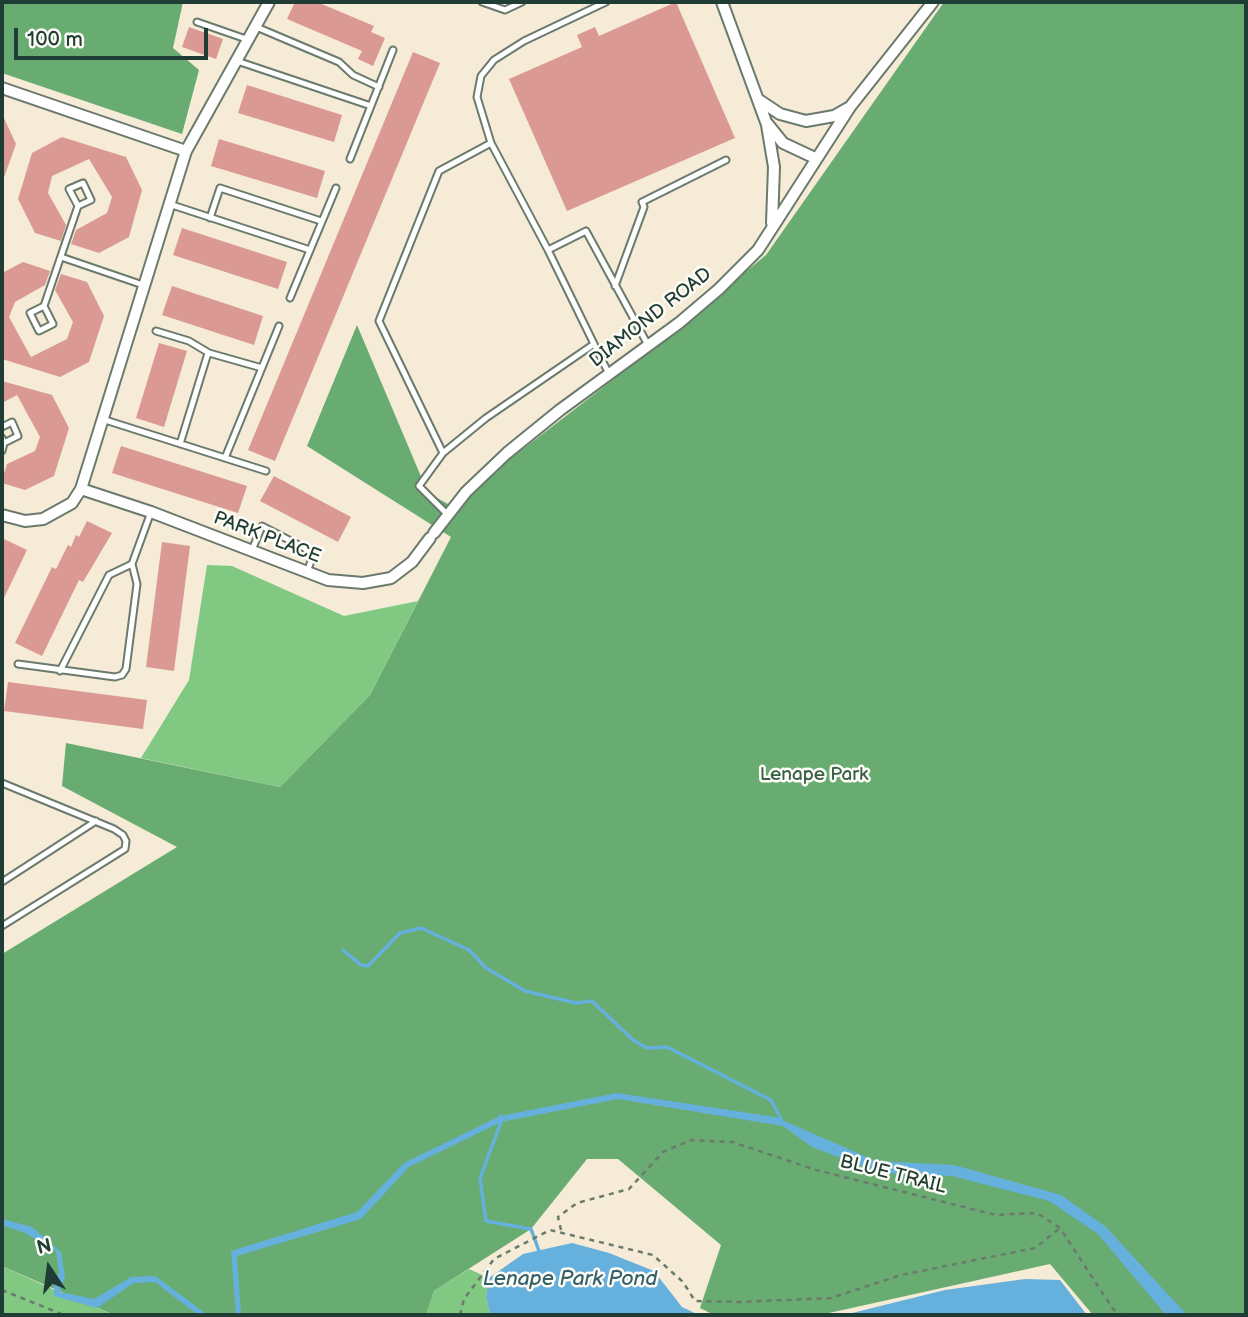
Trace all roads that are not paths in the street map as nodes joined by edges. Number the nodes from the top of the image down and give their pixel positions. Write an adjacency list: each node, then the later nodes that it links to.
1 (269, 2): 8 (street)
2 (482, 2): 3 (lane)
3 (522, 2)
4 (606, 2): 18 (lane)
5 (722, 2): 14 (street)
6 (933, 2): 16 (street, DIAMOND ROAD)
7 (197, 22): 9 (lane)
8 (254, 26): 9 (street); 12 (lane)
9 (246, 40): 11 (street)
10 (393, 50): 12 (lane)
11 (234, 60): 15 (lane); 19 (street)
12 (379, 87): 15 (lane)
13 (2, 88): 19 (street)
14 (759, 100): 16 (street); 17 (street)
15 (371, 106): 21 (lane)
16 (850, 107): 20 (street, DIAMOND ROAD)
17 (766, 122): 20 (street); 28 (street)
18 (491, 143): 30 (lane); 48 (lane)
19 (186, 151): 24 (street)
20 (815, 158): 28 (street, DIAMOND ROAD)
21 (350, 159)
22 (726, 160): 33 (lane)
23 (336, 188): 27 (lane)
24 (169, 204): 26 (lane); 32 (street)
25 (78, 206): 25 (lane); 31 (lane)
26 (210, 218): 27 (lane); 29 (lane)
27 (321, 221): 29 (lane)
28 (772, 227): 39 (street, DIAMOND ROAD)
29 (310, 250): 34 (lane)
30 (548, 250): 33 (lane); 38 (lane)
31 (61, 257): 32 (lane); 35 (lane)
32 (143, 285): 43 (street)
33 (615, 286): 39 (lane)
34 (290, 298)
35 (44, 306): 35 (lane)
36 (279, 326): 41 (lane)
37 (156, 331): 40 (lane)
38 (594, 344): 42 (lane); 48 (lane)
39 (648, 345): 42 (street, DIAMOND ROAD)
40 (208, 353): 41 (lane); 46 (lane)
41 (262, 368): 49 (lane)
42 (609, 374): 53 (street, DIAMOND ROAD)
43 (101, 419): 46 (lane); 51 (street)
44 (2, 427): 45 (lane)
45 (3, 440): 47 (lane)
46 (180, 444): 49 (lane)
47 (2, 450)
48 (443, 453): 53 (lane)
49 (225, 458): 50 (lane)
50 (266, 471)
51 (80, 489): 52 (street, PARK PLACE); 54 (street)
52 (151, 512): 56 (street, PARK PLACE); 57 (lane)
53 (447, 514): 55 (street, DIAMOND ROAD)
54 (2, 515)
55 (432, 535): 58 (street, PARK PLACE)
56 (252, 551): 58 (street, PARK PLACE); 58 (lane)
57 (132, 564): 60 (lane); 60 (lane)
58 (307, 572)
59 (18, 664): 60 (lane)
60 (60, 671)
61 (2, 783): 62 (lane)
62 (96, 821): 63 (lane); 64 (lane)
63 (2, 882)
64 (2, 926)

